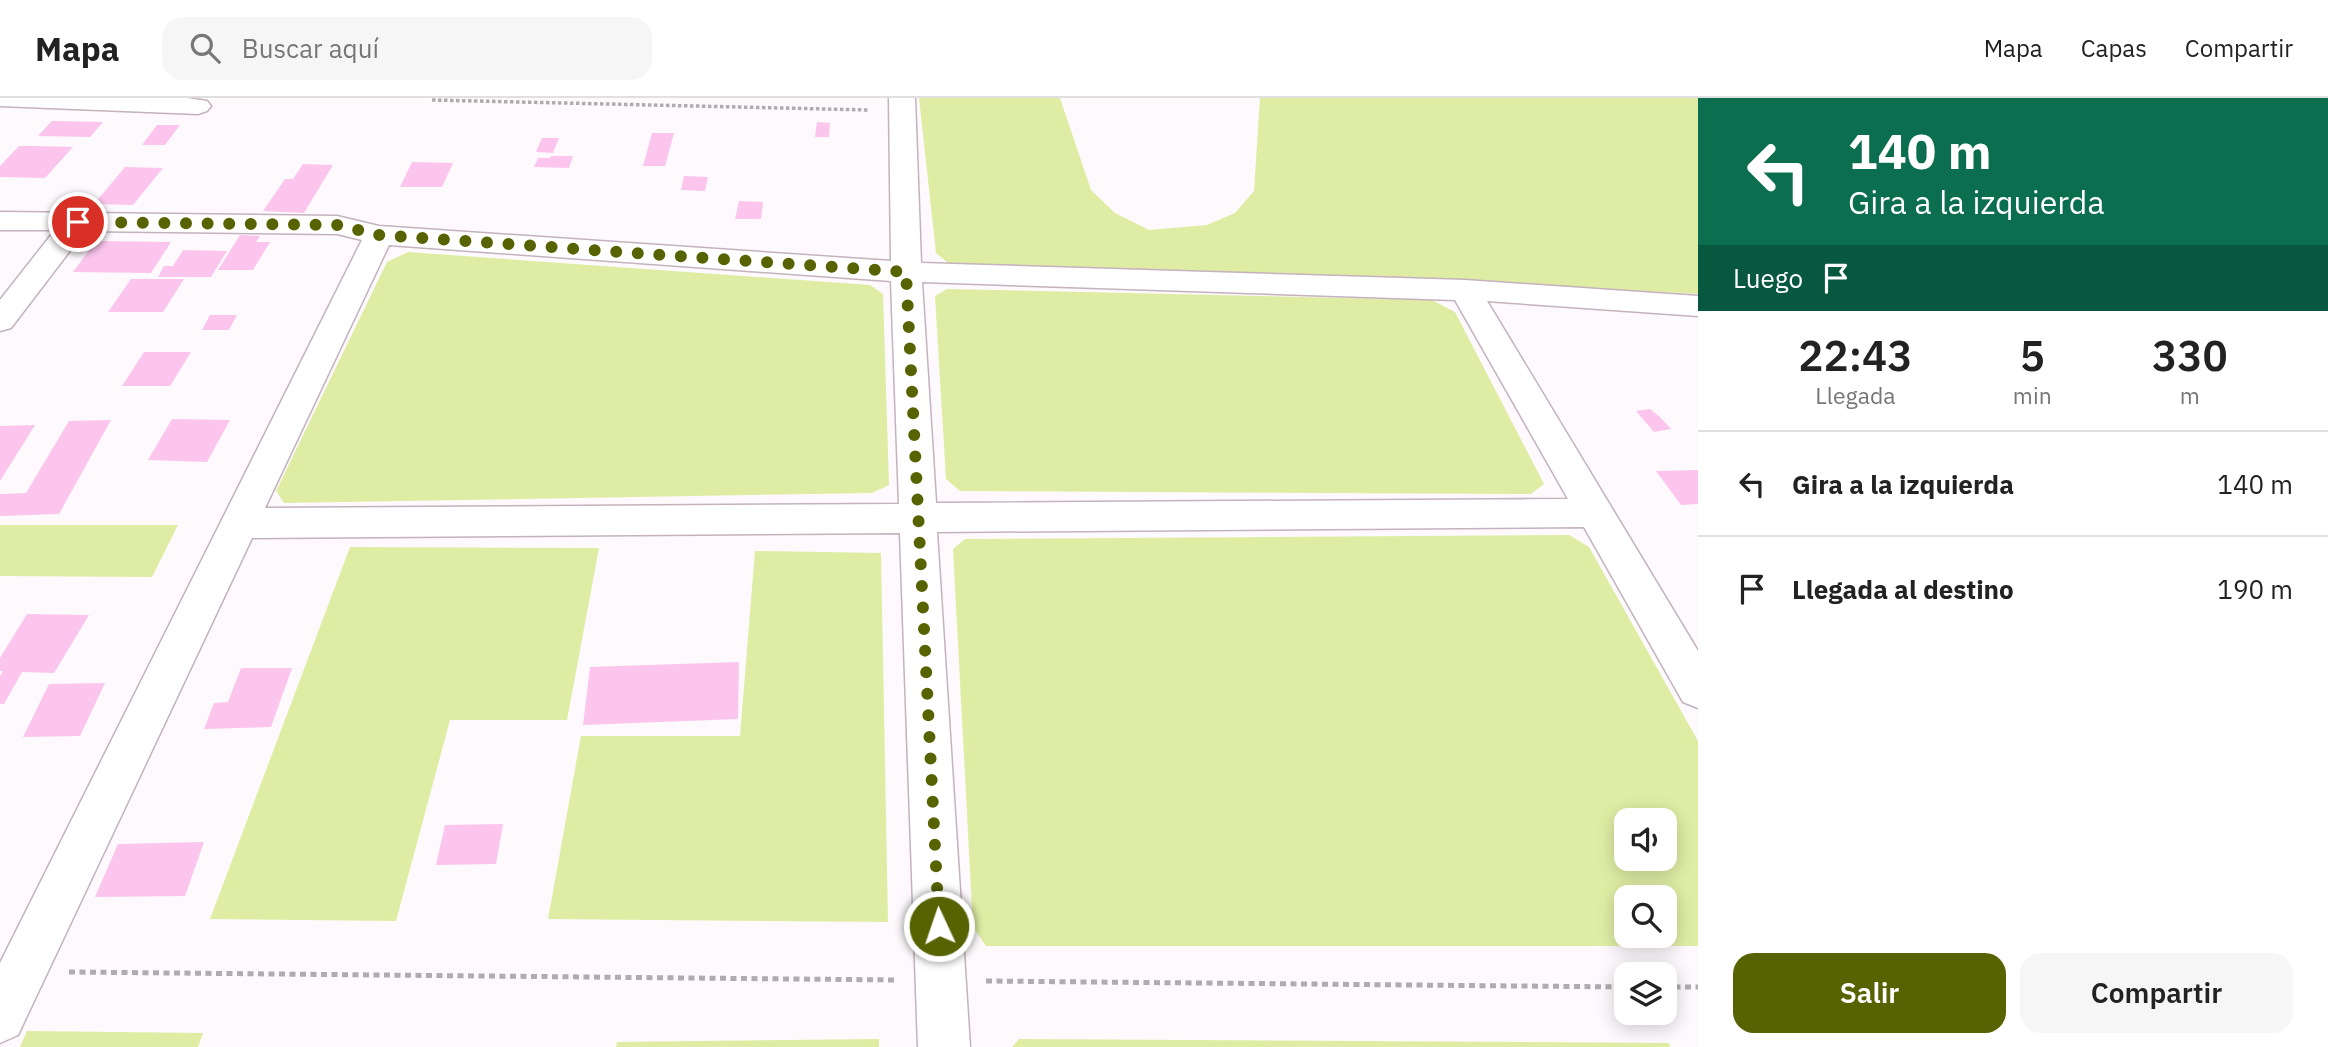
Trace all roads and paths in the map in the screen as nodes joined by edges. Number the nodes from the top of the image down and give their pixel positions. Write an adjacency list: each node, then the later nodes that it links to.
1 (0, 98): 4 (street)
2 (432, 100): 3 (path)
3 (903, 104): 8 (street)
4 (198, 106)
5 (0, 221): 6 (street)
6 (78, 222): 7 (street); 11 (street)
7 (379, 235): 8 (street); 14 (street)
8 (906, 272): 9 (street); 13 (street)
9 (1465, 290): 10 (street); 12 (street)
10 (1698, 306)
11 (0, 321)
12 (1595, 513): 13 (street); 15 (street)
13 (918, 518): 14 (street); 17 (street)
14 (239, 523): 16 (street)
15 (1698, 689)
16 (22, 972): 17 (path); 21 (street)
17 (941, 980): 18 (path); 22 (street)
18 (1614, 986)
19 (1677, 987): 20 (path)
20 (1698, 987)
21 (0, 1017)
22 (944, 1047)

